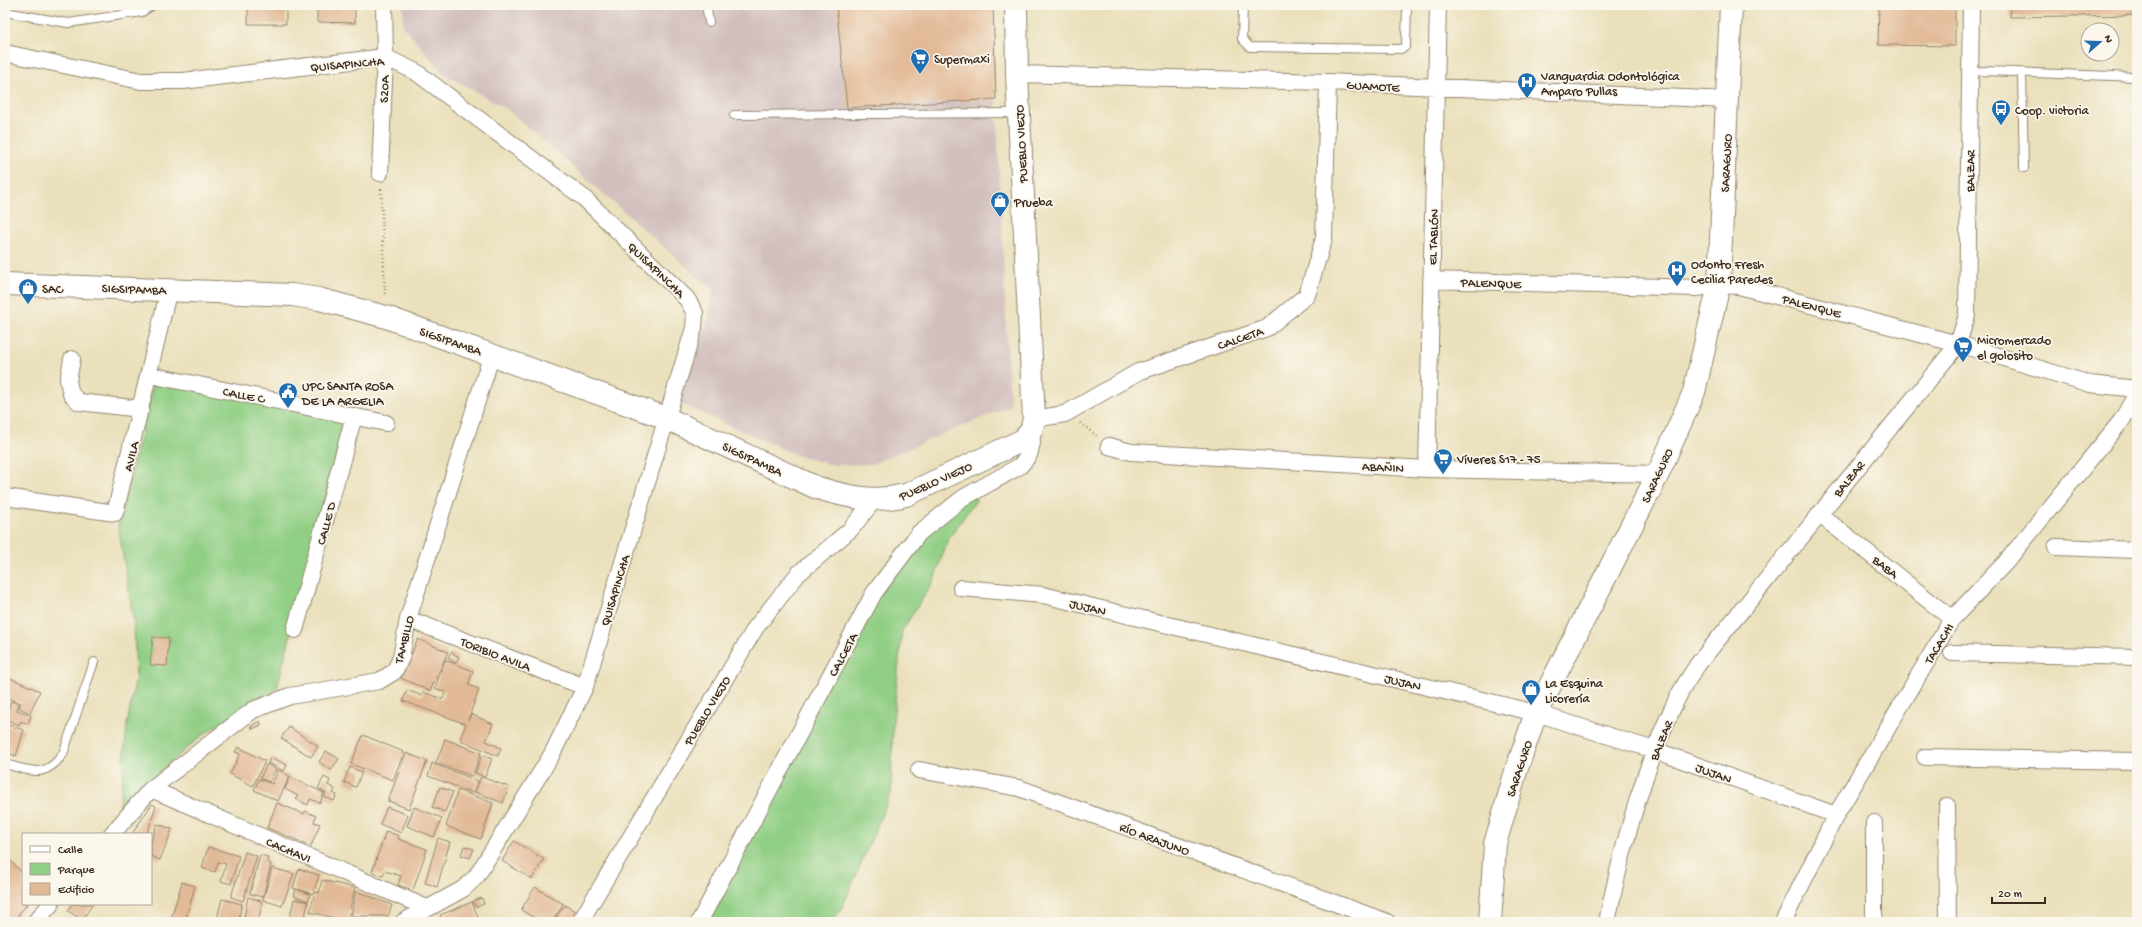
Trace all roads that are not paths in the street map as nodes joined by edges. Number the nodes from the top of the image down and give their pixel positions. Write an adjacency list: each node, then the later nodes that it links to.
1 (154, 5): 10 (lane)
2 (384, 5): 13 (street, S20A)
3 (706, 5): 11 (lane)
4 (1016, 5): 15 (street, PUEBLO VIEJO)
5 (1243, 5): 6 (lane)
6 (1407, 5)
7 (1438, 5): 19 (street, EL TABLÓN)
8 (1731, 5): 20 (street, SARAGURO)
9 (1971, 5): 14 (street, BALZAR)
10 (5, 12)
11 (709, 22)
12 (5, 53): 13 (street, QUISAPINCHA)
13 (385, 57): 24 (street, S20A); 37 (street, QUISAPINCHA)
14 (1970, 72): 16 (lane); 29 (street, BALZAR)
15 (1017, 74): 18 (street, GUAMOTE); 21 (street, PUEBLO VIEJO)
16 (2022, 74): 17 (lane); 23 (lane)
17 (2137, 77)
18 (1328, 82): 19 (street, GUAMOTE); 39 (street, CALCETA)
19 (1436, 88): 20 (street, GUAMOTE); 25 (street, EL TABLÓN)
20 (1728, 100): 27 (street, SARAGURO)
21 (1019, 113): 22 (lane); 39 (street, PUEBLO VIEJO)
22 (734, 115)
23 (2024, 168)
24 (380, 173)
25 (1431, 280): 27 (street, PALENQUE); 41 (street, EL TABLÓN)
26 (5, 284): 28 (street, SIGSIPAMBA)
27 (1719, 285): 29 (street, PALENQUE); 42 (street, SARAGURO)
28 (169, 289): 30 (street, SIGSIPAMBA); 32 (street, AVILA)
29 (1958, 344): 33 (street, PALENQUE); 45 (street, BALZAR)
30 (492, 354): 37 (street, SIGSIPAMBA); 49 (street, TAMBILLO)
31 (72, 358): 35 (street)
32 (150, 375): 35 (street, AVILA); 36 (street, CALLE C)
33 (2137, 389)
34 (2137, 393): 50 (street, TACACHI)
35 (141, 410): 43 (street, AVILA)
36 (354, 416): 38 (street, CALLE C); 51 (street, CALLE D)
37 (666, 418): 44 (street, SIGSIPAMBA); 55 (street, QUISAPINCHA)
38 (386, 423)
39 (1032, 425): 44 (street, PUEBLO VIEJO); 72 (street, CALCETA)
40 (1109, 446): 41 (street, ABAÑIN)
41 (1428, 469): 42 (street, ABAÑIN)
42 (1658, 474): 56 (street, SARAGURO)
43 (5, 497)
44 (874, 500): 71 (street, PUEBLO VIEJO)
45 (1819, 514): 50 (street, BABA); 57 (street, BALZAR)
46 (2056, 547): 47 (street)
47 (2137, 550)
48 (961, 588): 56 (street, JUJAN)
49 (408, 619): 55 (street, TORIBIO AVILA); 62 (street, TAMBILLO)
50 (1952, 619): 64 (street, TACACHI)
51 (295, 630)
52 (1952, 654): 53 (street)
53 (2137, 657)
54 (94, 662): 60 (lane)
55 (584, 687): 68 (street, QUISAPINCHA)
56 (1536, 713): 57 (street, JUJAN); 74 (street, SARAGURO)
57 (1654, 750): 64 (street, JUJAN); 75 (street, BALZAR)
58 (1925, 757): 59 (street)
59 (2137, 761)
60 (5, 764)
61 (919, 770): 73 (street, RÍO ARAJUNO)
62 (151, 789): 66 (street, TAMBILLO); 68 (street, CACHAVI)
63 (1947, 806): 78 (street)
64 (1836, 815): 76 (street, TACACHI)
65 (1874, 823): 77 (street)
66 (113, 833)
67 (50, 905): 69 (street)
68 (427, 908): 70 (street, QUISAPINCHA)
69 (35, 922)
70 (404, 922)
71 (580, 922)
72 (699, 922)
73 (1388, 922)
74 (1490, 922)
75 (1607, 922)
76 (1783, 922)
77 (1874, 922)
78 (1948, 922)

